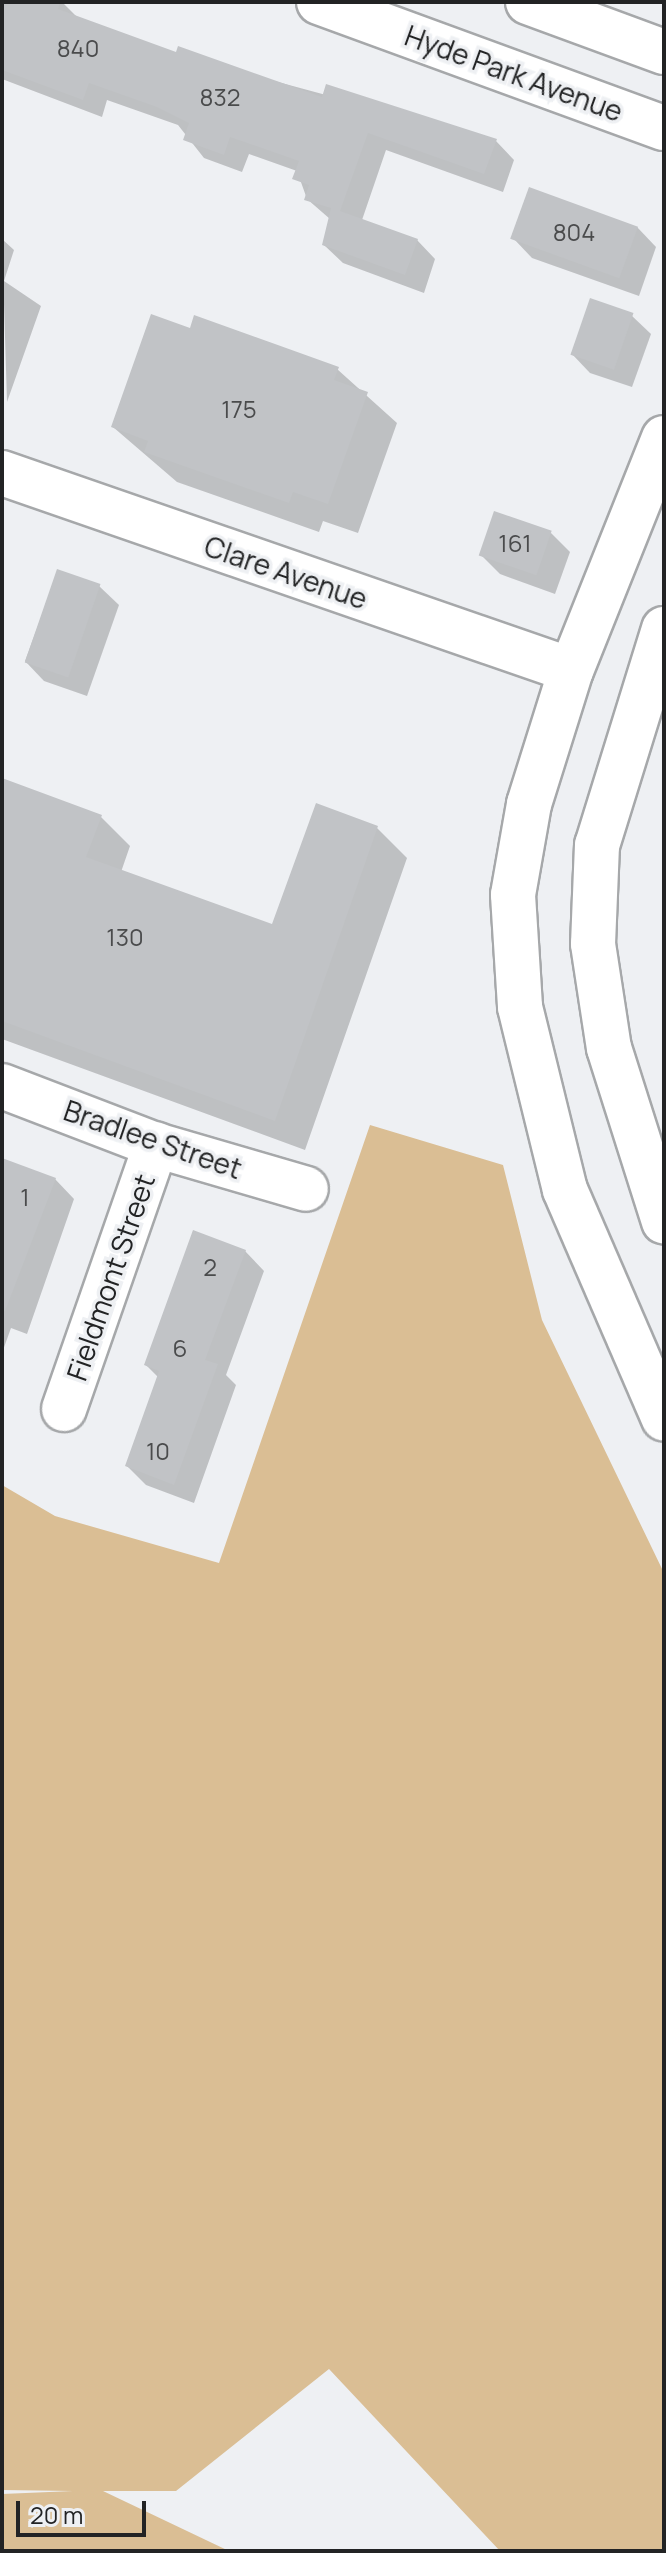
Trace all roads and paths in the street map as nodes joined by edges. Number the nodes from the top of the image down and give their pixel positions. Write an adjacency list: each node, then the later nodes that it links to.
1 (319, 2): 4 (main road, Hyde Park Avenue)
2 (528, 2): 3 (main road)
3 (664, 52)
4 (664, 128)
5 (664, 438): 8 (main road)
6 (2, 473): 8 (main road, Clare Avenue)
7 (664, 629): 9 (main road)
8 (571, 670): 15 (main road)
9 (652, 702): 13 (main road)
10 (2, 1086): 11 (main road, Bradlee Street)
11 (156, 1145): 12 (main road, Bradlee Street); 14 (main road, Fieldmont Street)
12 (306, 1189)
13 (664, 1221)
14 (64, 1409)
15 (664, 1419)

